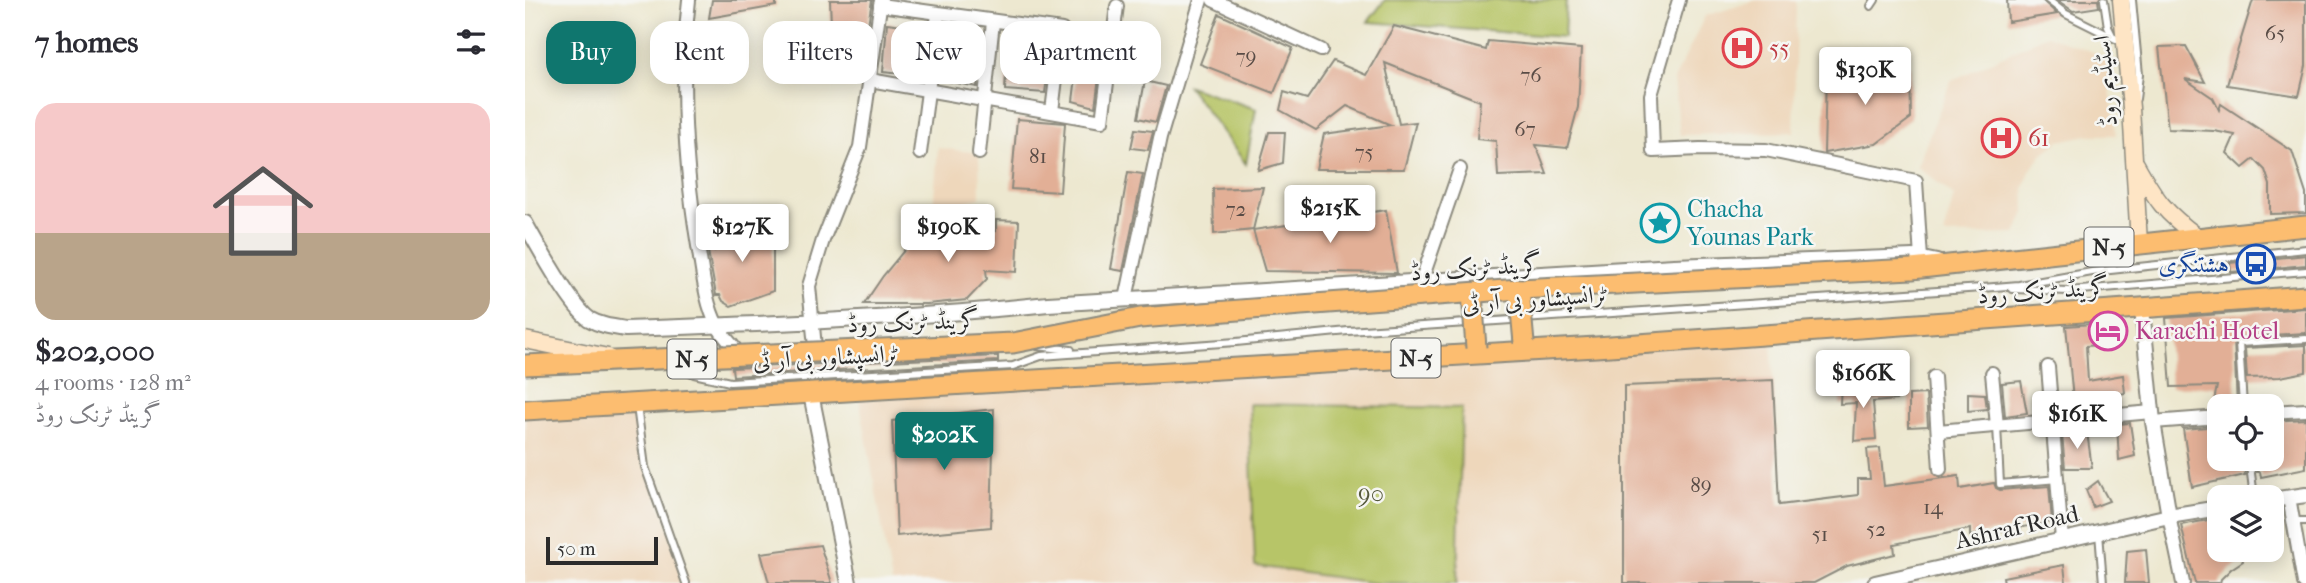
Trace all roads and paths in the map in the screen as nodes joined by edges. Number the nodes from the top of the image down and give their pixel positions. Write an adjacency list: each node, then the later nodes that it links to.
1 (689, 0): 40 (street)
2 (1201, 0): 37 (street)
3 (1213, 0): 14 (street)
4 (1679, 0): 30 (street)
5 (2048, 0): 13 (lane)
6 (2104, 0): 13 (lane)
7 (881, 2): 10 (street); 12 (street)
8 (2125, 2): 13 (main road, اسٹیڈیم روڈ); 20 (lane)
9 (1117, 6): 19 (street)
10 (938, 13): 11 (street); 17 (street)
11 (993, 22): 18 (street); 19 (street)
12 (877, 30)
13 (2118, 40): 20 (main road, اسٹیڈیم روڈ)
14 (1321, 50)
15 (877, 81): 17 (street)
16 (869, 84): 39 (street)
17 (928, 90): 18 (street); 21 (street)
18 (985, 99): 19 (street); 22 (street)
19 (1052, 111)
20 (2131, 115): 23 (main road, اسٹیڈیم روڈ)
21 (919, 153)
22 (979, 153)
23 (2133, 158): 27 (main road, اسٹیڈیم روڈ); 28 (main road, اسٹیڈیم روڈ)
24 (1460, 169): 32 (street)
25 (525, 223): 40 (street)
26 (2306, 226): 27 (highway, گرینڈ ٹرنک روڈ / N-5)
27 (2198, 237): 28 (highway, گرینڈ ٹرنک روڈ / N-5)
28 (2139, 243): 30 (highway, گرینڈ ٹرنک روڈ / N-5)
29 (2306, 249): 33 (lane, ٹرانسپشاور بی آر ٹی)
30 (1916, 264): 32 (street); 34 (highway, گرینڈ ٹرنک روڈ / N-5, bridge)
31 (2306, 271): 33 (lane, ٹرانسپشاور بی آر ٹی)
32 (1421, 282): 37 (street)
33 (1982, 288): 47 (lane, ٹرانسپشاور بی آر ٹی)
34 (1519, 289): 35 (highway, گرینڈ ٹرنک روڈ / N-5, bridge); 44 (highway, bridge)
35 (1472, 293): 46 (highway, bridge); 48 (highway, گرینڈ ٹرنک روڈ / N-5, bridge)
36 (2306, 296): 38 (highway, گرینڈ ٹرنک روڈ / N-5)
37 (1126, 299): 39 (street)
38 (2142, 309): 44 (highway, گرینڈ ٹرنک روڈ / N-5); 60 (street)
39 (811, 322): 40 (street); 43 (street)
40 (717, 326): 45 (street)
41 (2306, 339): 55 (lane)
42 (525, 342): 48 (main road, bridge)
43 (815, 347): 45 (lane, ٹرانسپشاور بی آر ٹی); 47 (lane, ٹرانسپشاور بی آر ٹی)
44 (1525, 347): 46 (highway, گرینڈ ٹرنک روڈ / N-5)
45 (737, 351): 49 (lane, ٹرانسپشاور بی آر ٹی)
46 (1476, 351): 54 (highway, گرینڈ ٹرنک روڈ / N-5)
47 (1090, 352): 49 (lane, ٹرانسپشاور بی آر ٹی)
48 (621, 355): 49 (lane, ٹرانسپشاور بی آر ٹی); 50 (highway, گرینڈ ٹرنک روڈ / N-5, bridge)
49 (649, 356)
50 (525, 365)
51 (2048, 367): 62 (street)
52 (1992, 373): 63 (street)
53 (1934, 377): 64 (street)
54 (811, 394): 56 (highway, گرینڈ ٹرنک روڈ / N-5); 77 (street)
55 (2242, 394)
56 (636, 404): 58 (highway, گرینڈ ٹرنک روڈ / N-5); 76 (lane)
57 (2306, 410): 59 (street)
58 (525, 411)
59 (2284, 411)
60 (2153, 417): 61 (street); 62 (street); 71 (street)
61 (2207, 417)
62 (2053, 421): 63 (street); 66 (street)
63 (1997, 426): 64 (street); 66 (lane)
64 (1938, 431): 65 (street)
65 (1940, 469)
66 (2058, 479): 74 (street)
67 (2306, 495): 68 (street)
68 (2289, 497): 69 (street); 72 (street)
69 (2284, 498)
70 (2207, 510): 71 (street, Ashraf Road)
71 (2169, 516): 73 (street, Ashraf Road); 80 (street)
72 (2300, 521): 75 (street)
73 (2099, 532): 74 (street, Ashraf Road); 79 (lane)
74 (2062, 540): 78 (street, Ashraf Road)
75 (2304, 567): 81 (street)
76 (686, 583)
77 (849, 583)
78 (1875, 583)
79 (2103, 583)
80 (2183, 583)
81 (2304, 583)

